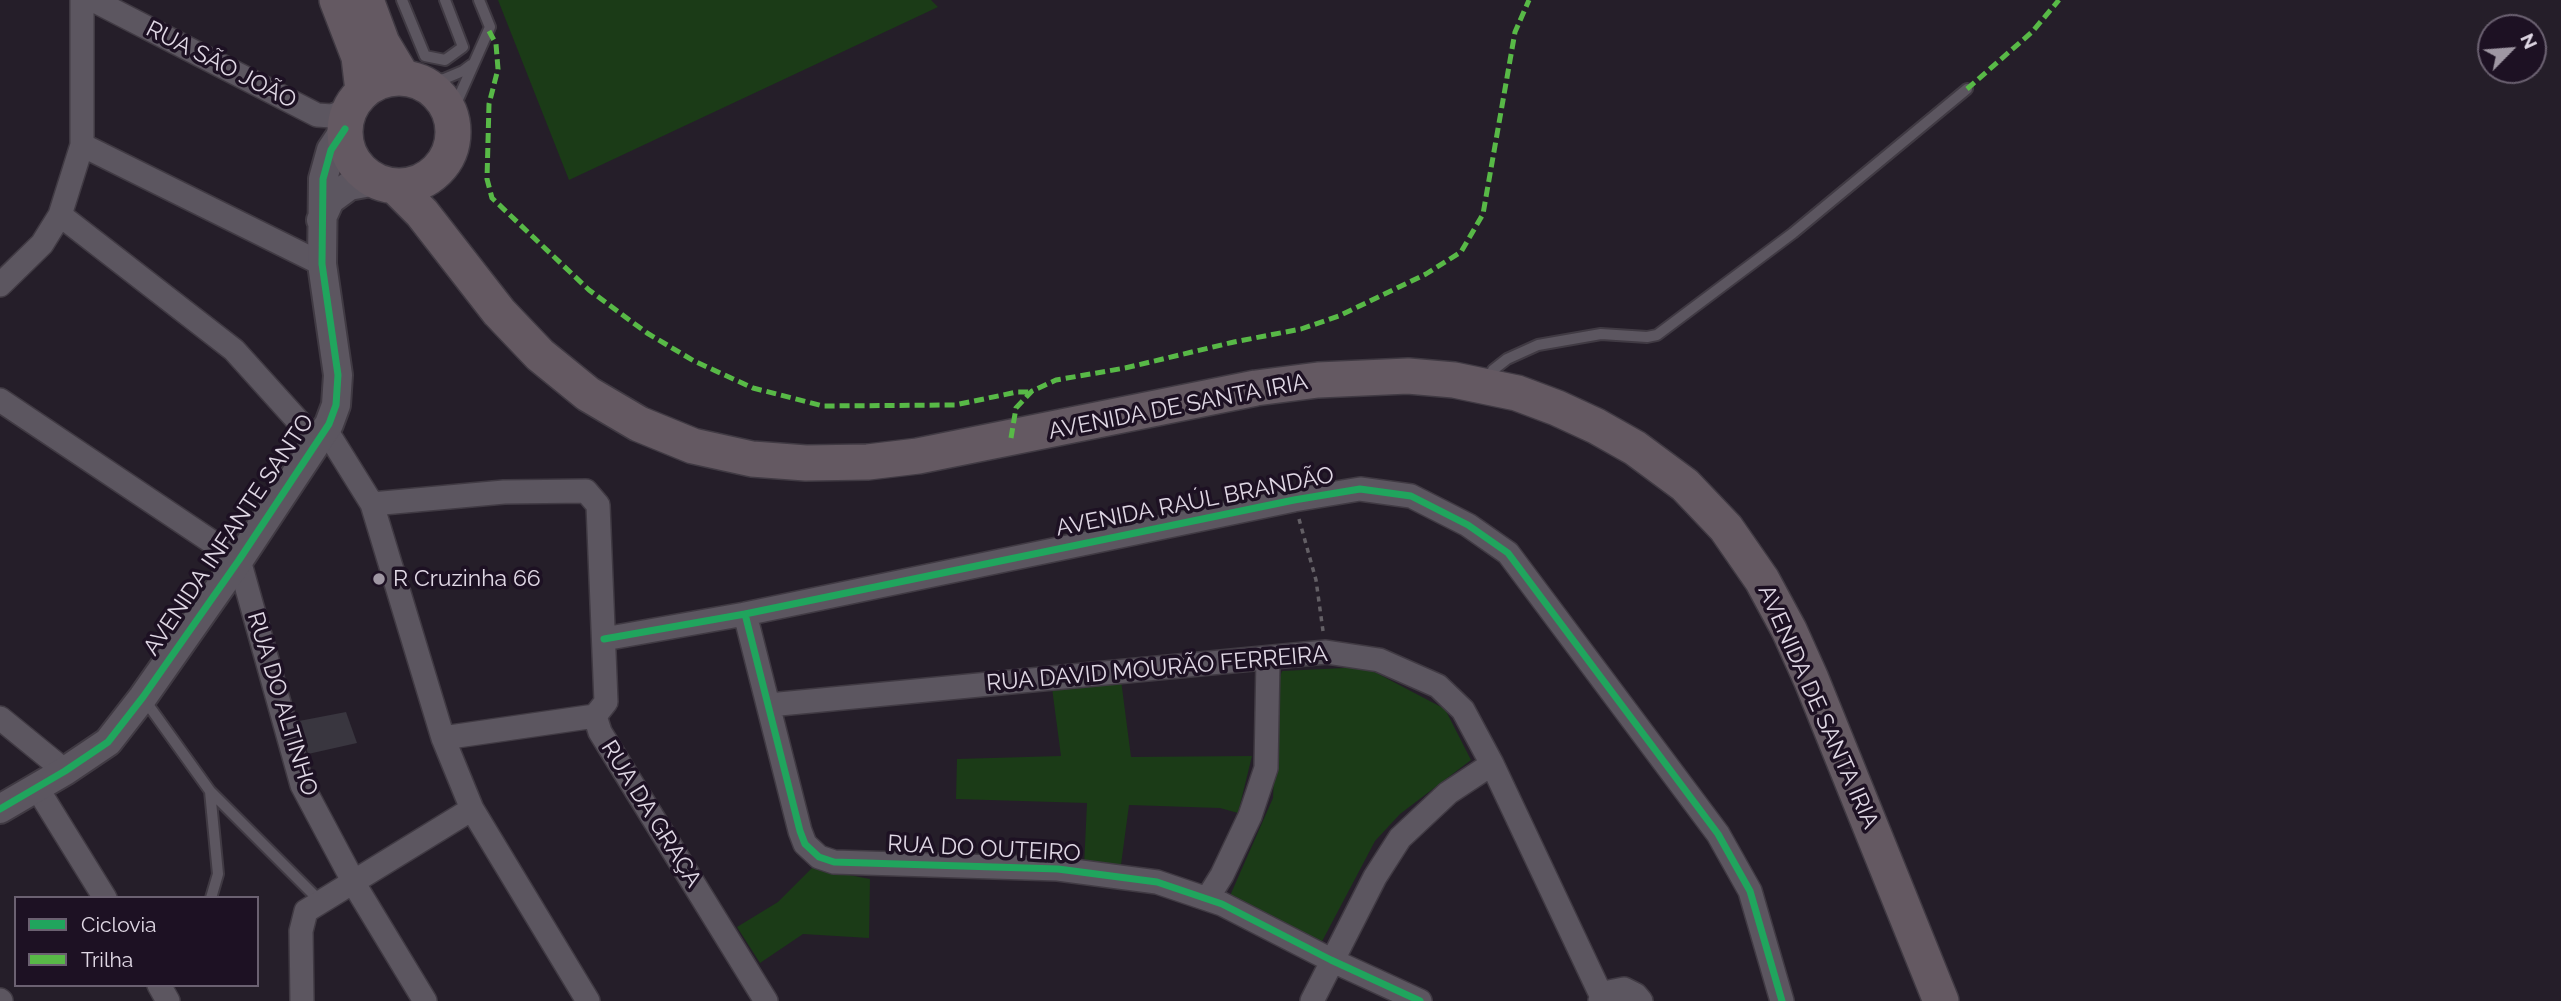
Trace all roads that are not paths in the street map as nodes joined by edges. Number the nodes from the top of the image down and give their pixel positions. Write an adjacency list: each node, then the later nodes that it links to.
1 (82, 0): 13 (street)
2 (93, 0): 11 (street, RUA SÃO JOÃO)
3 (337, 0): 11 (main road)
4 (366, 0): 9 (main road)
5 (401, 0): 6 (lane)
6 (445, 0)
7 (479, 0): 8 (lane)
8 (478, 58): 9 (lane); 12 (lane)
9 (413, 81): 11 (main road); 12 (main road)
10 (1966, 89): 21 (lane)
11 (353, 109): 15 (main road); 17 (street, AVENIDA INFANTE SANTO)
12 (451, 115): 14 (main road)
13 (82, 145): 16 (street); 18 (street)
14 (436, 173): 15 (main road); 19 (main road, AVENIDA DE SANTA IRIA)
15 (386, 184): 17 (street); 19 (main road, AVENIDA DE SANTA IRIA)
16 (60, 215): 20 (street); 23 (street)
17 (321, 220): 18 (street, AVENIDA INFANTE SANTO)
18 (322, 264): 23 (street, AVENIDA INFANTE SANTO)
19 (468, 272): 21 (main road, AVENIDA DE SANTA IRIA)
20 (0, 285)
21 (1487, 387): 55 (main road, AVENIDA DE SANTA IRIA)
22 (0, 400): 25 (street)
23 (322, 436): 24 (street); 25 (street, AVENIDA INFANTE SANTO)
24 (372, 504): 27 (street, RUA DA GRAÇA); 33 (street)
25 (239, 560): 29 (street, AVENIDA INFANTE SANTO); 40 (street, RUA DO ALTINHO)
26 (745, 614): 27 (street, AVENIDA RAÚL BRANDÃO); 30 (street, RUA DO OUTEIRO); 54 (street, AVENIDA RAÚL BRANDÃO)
27 (604, 639): 31 (street, RUA DA GRAÇA)
28 (1268, 659): 30 (street, RUA DAVID MOURÃO FERREIRA); 34 (street, RUA DAVID MOURÃO FERREIRA); 43 (street)
29 (142, 697): 35 (street, AVENIDA INFANTE SANTO); 37 (lane)
30 (769, 705): 43 (street, RUA DO OUTEIRO)
31 (595, 716): 33 (street); 50 (street, RUA DA GRAÇA)
32 (0, 718): 35 (street)
33 (443, 738): 39 (street)
34 (1492, 764): 45 (street); 46 (street, RUA DAVID MOURÃO FERREIRA)
35 (65, 771): 36 (street, AVENIDA INFANTE SANTO)
36 (37, 788): 38 (street, AVENIDA INFANTE SANTO); 41 (street)
37 (210, 791): 42 (lane); 44 (lane)
38 (0, 809)
39 (472, 809): 40 (street); 49 (street)
40 (354, 882): 44 (street); 48 (street, RUA DO ALTINHO)
41 (104, 896)
42 (212, 896)
43 (1207, 899): 45 (street, RUA DO OUTEIRO)
44 (321, 902): 47 (street)
45 (1331, 960): 51 (street); 52 (street, RUA DO OUTEIRO)
46 (1601, 999): 53 (street)
47 (302, 1001)
48 (425, 1001)
49 (588, 1001)
50 (766, 1001)
51 (1312, 1001)
52 (1420, 1001)
53 (1641, 1001)
54 (1782, 1001)
55 (1941, 1001)

